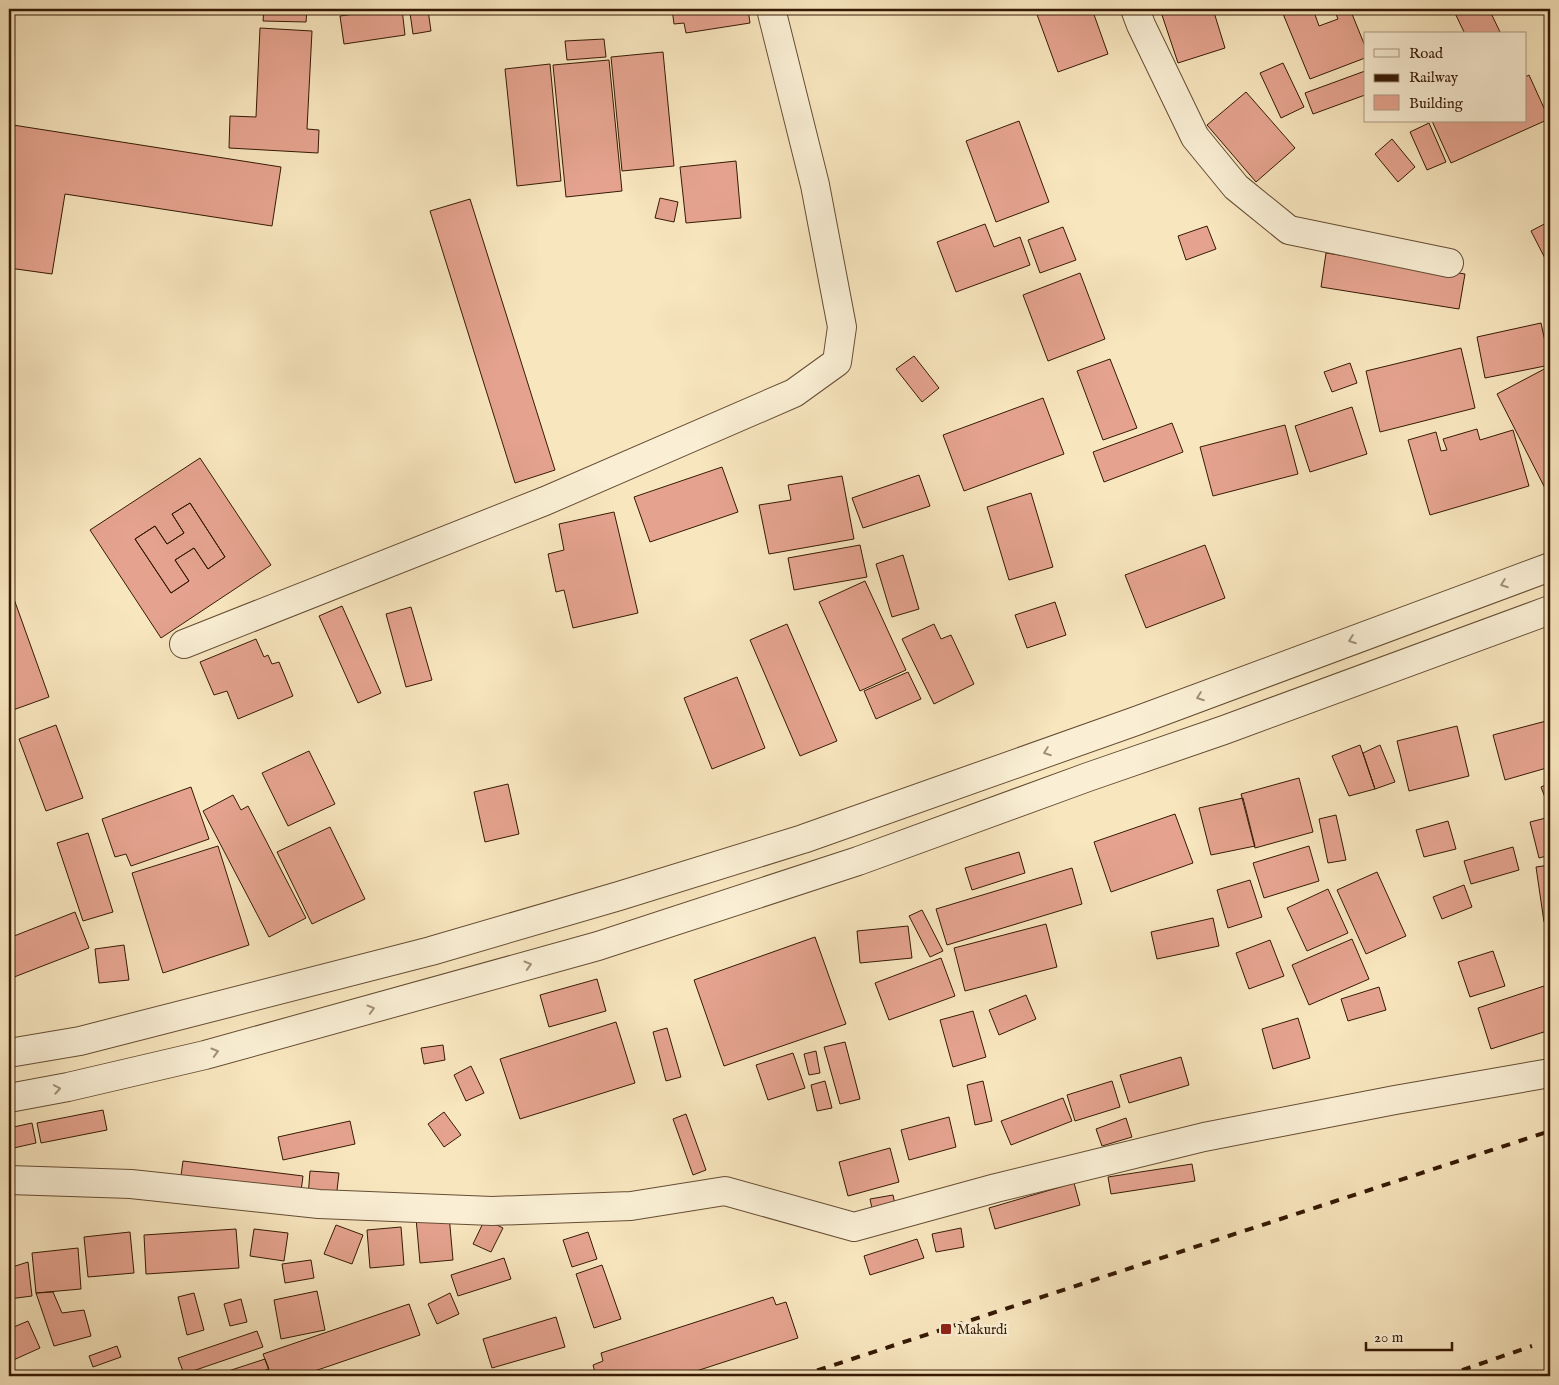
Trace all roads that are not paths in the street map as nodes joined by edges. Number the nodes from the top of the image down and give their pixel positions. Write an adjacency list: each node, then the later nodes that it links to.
1 (771, 9): 6 (street)
2 (1135, 9): 3 (street)
3 (1449, 263)
4 (1550, 567): 7 (street, one-way to 7)
5 (1550, 610): 8 (street)
6 (184, 644)
7 (619, 896): 8 (street); 9 (street)
8 (632, 934): 11 (street, one-way to 8)
9 (9, 1053)
10 (1550, 1073): 12 (street)
11 (9, 1098)
12 (9, 1180)

